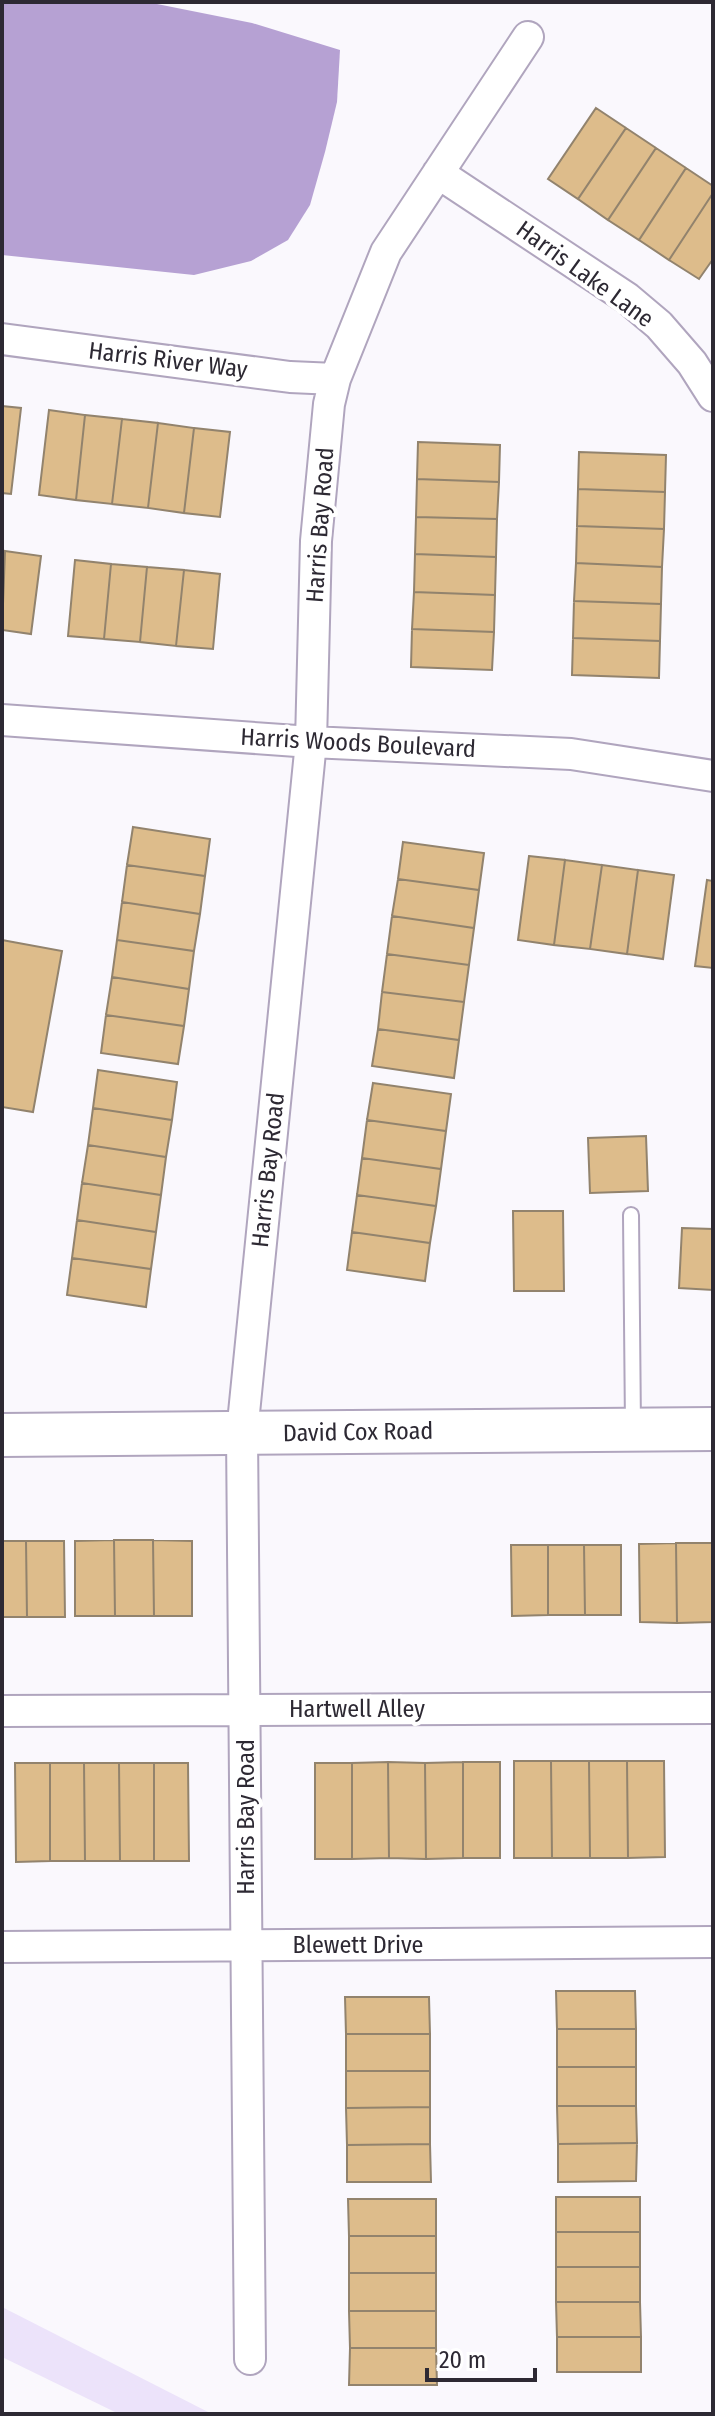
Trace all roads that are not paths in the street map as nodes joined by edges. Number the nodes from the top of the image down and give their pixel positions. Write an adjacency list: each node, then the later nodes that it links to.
1 (528, 37): 2 (street, Harris Bay Road)
2 (438, 173): 4 (street, Harris Bay Road); 5 (street, Harris Lake Lane)
3 (2, 339): 4 (street, Harris River Way)
4 (335, 379): 7 (street, Harris Bay Road)
5 (713, 396)
6 (2, 720): 7 (street, Harris Woods Boulevard)
7 (311, 742): 8 (street, Harris Woods Boulevard); 12 (street, Harris Bay Road)
8 (713, 776)
9 (631, 1215): 10 (lane)
10 (633, 1429): 11 (main road, David Cox Road); 12 (main road, David Cox Road)
11 (713, 1429)
12 (242, 1433): 13 (main road, David Cox Road); 15 (street, Harris Bay Road)
13 (2, 1435)
14 (713, 1708): 15 (street, Hartwell Alley)
15 (246, 1710): 16 (street, Hartwell Alley); 18 (street, Harris Bay Road)
16 (2, 1711)
17 (713, 1942): 18 (street, Blewett Drive)
18 (247, 1945): 19 (street, Blewett Drive); 20 (street, Harris Bay Road)
19 (2, 1947)
20 (250, 2359)

